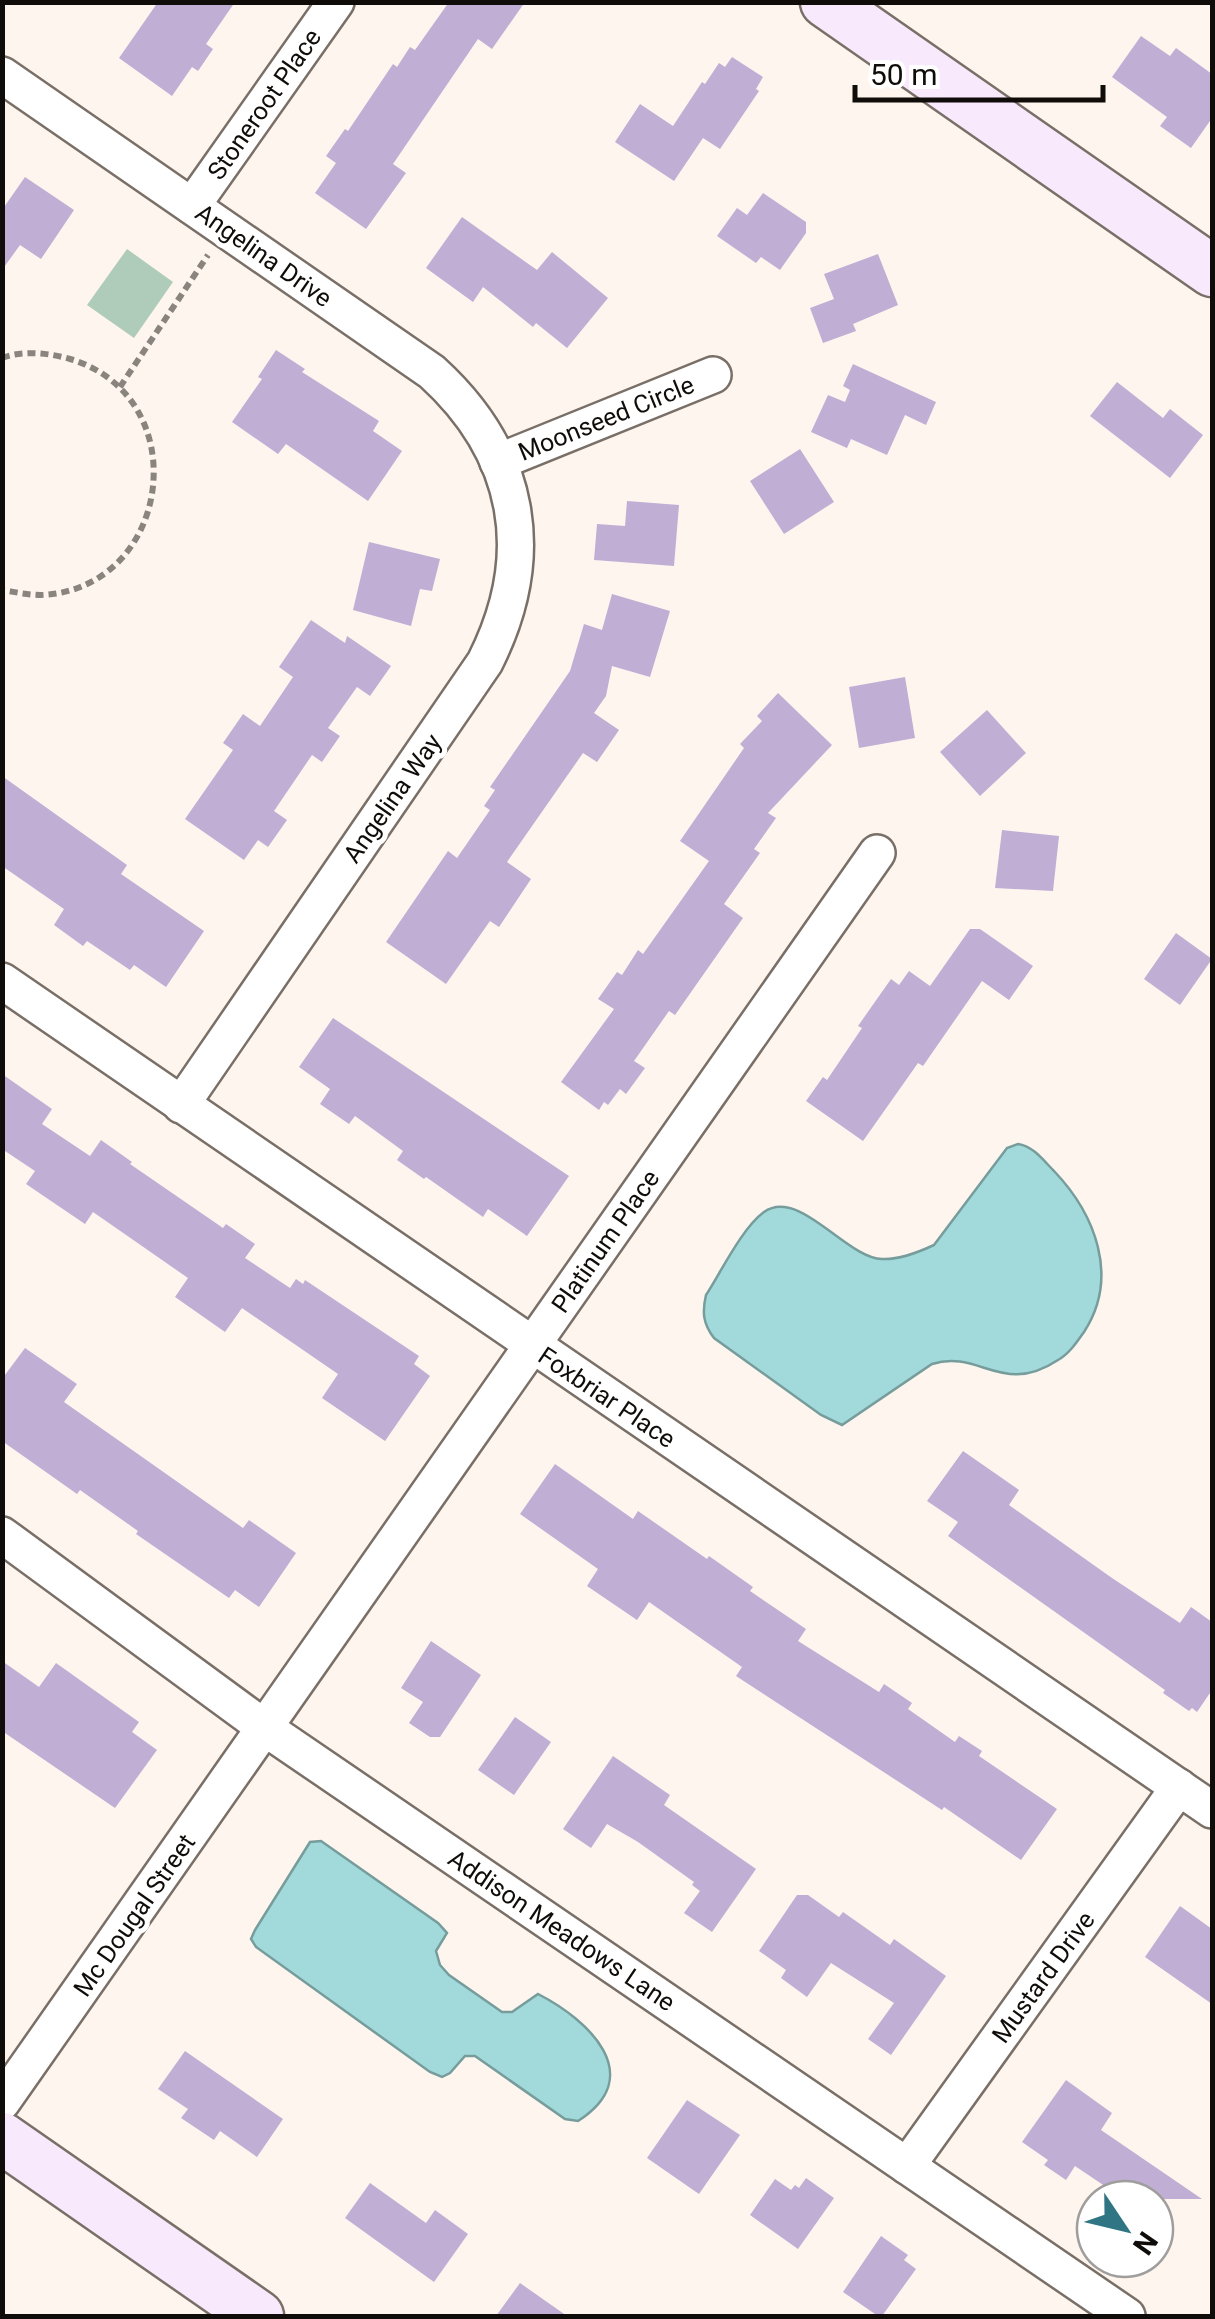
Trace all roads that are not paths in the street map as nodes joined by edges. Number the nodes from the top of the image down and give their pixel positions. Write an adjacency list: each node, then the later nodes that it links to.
1 (336, 2): 4 (street, Stoneroot Place)
2 (826, 2): 5 (main road)
3 (2, 75): 4 (street, Angelina Drive)
4 (192, 206): 7 (street, Angelina Drive)
5 (1212, 270)
6 (713, 375): 7 (street, Moonseed Circle)
7 (498, 462): 10 (street, Angelina Way)
8 (877, 853): 11 (street, Platinum Place)
9 (2, 981): 10 (street, Foxbriar Place)
10 (181, 1105): 11 (street, Foxbriar Place)
11 (532, 1346): 13 (street, Platinum Place); 14 (street, Foxbriar Place)
12 (2, 1535): 13 (street, Addison Meadows Lane)
13 (265, 1728): 16 (street, Mc Dougal Street); 18 (street, Addison Meadows Lane)
14 (1179, 1787): 15 (street, Foxbriar Place); 18 (street, Mustard Drive)
15 (1212, 1810)
16 (2, 2102)
17 (2, 2138): 19 (main road)
18 (907, 2166): 20 (street, Addison Meadows Lane)
19 (258, 2316)
20 (1127, 2316)

